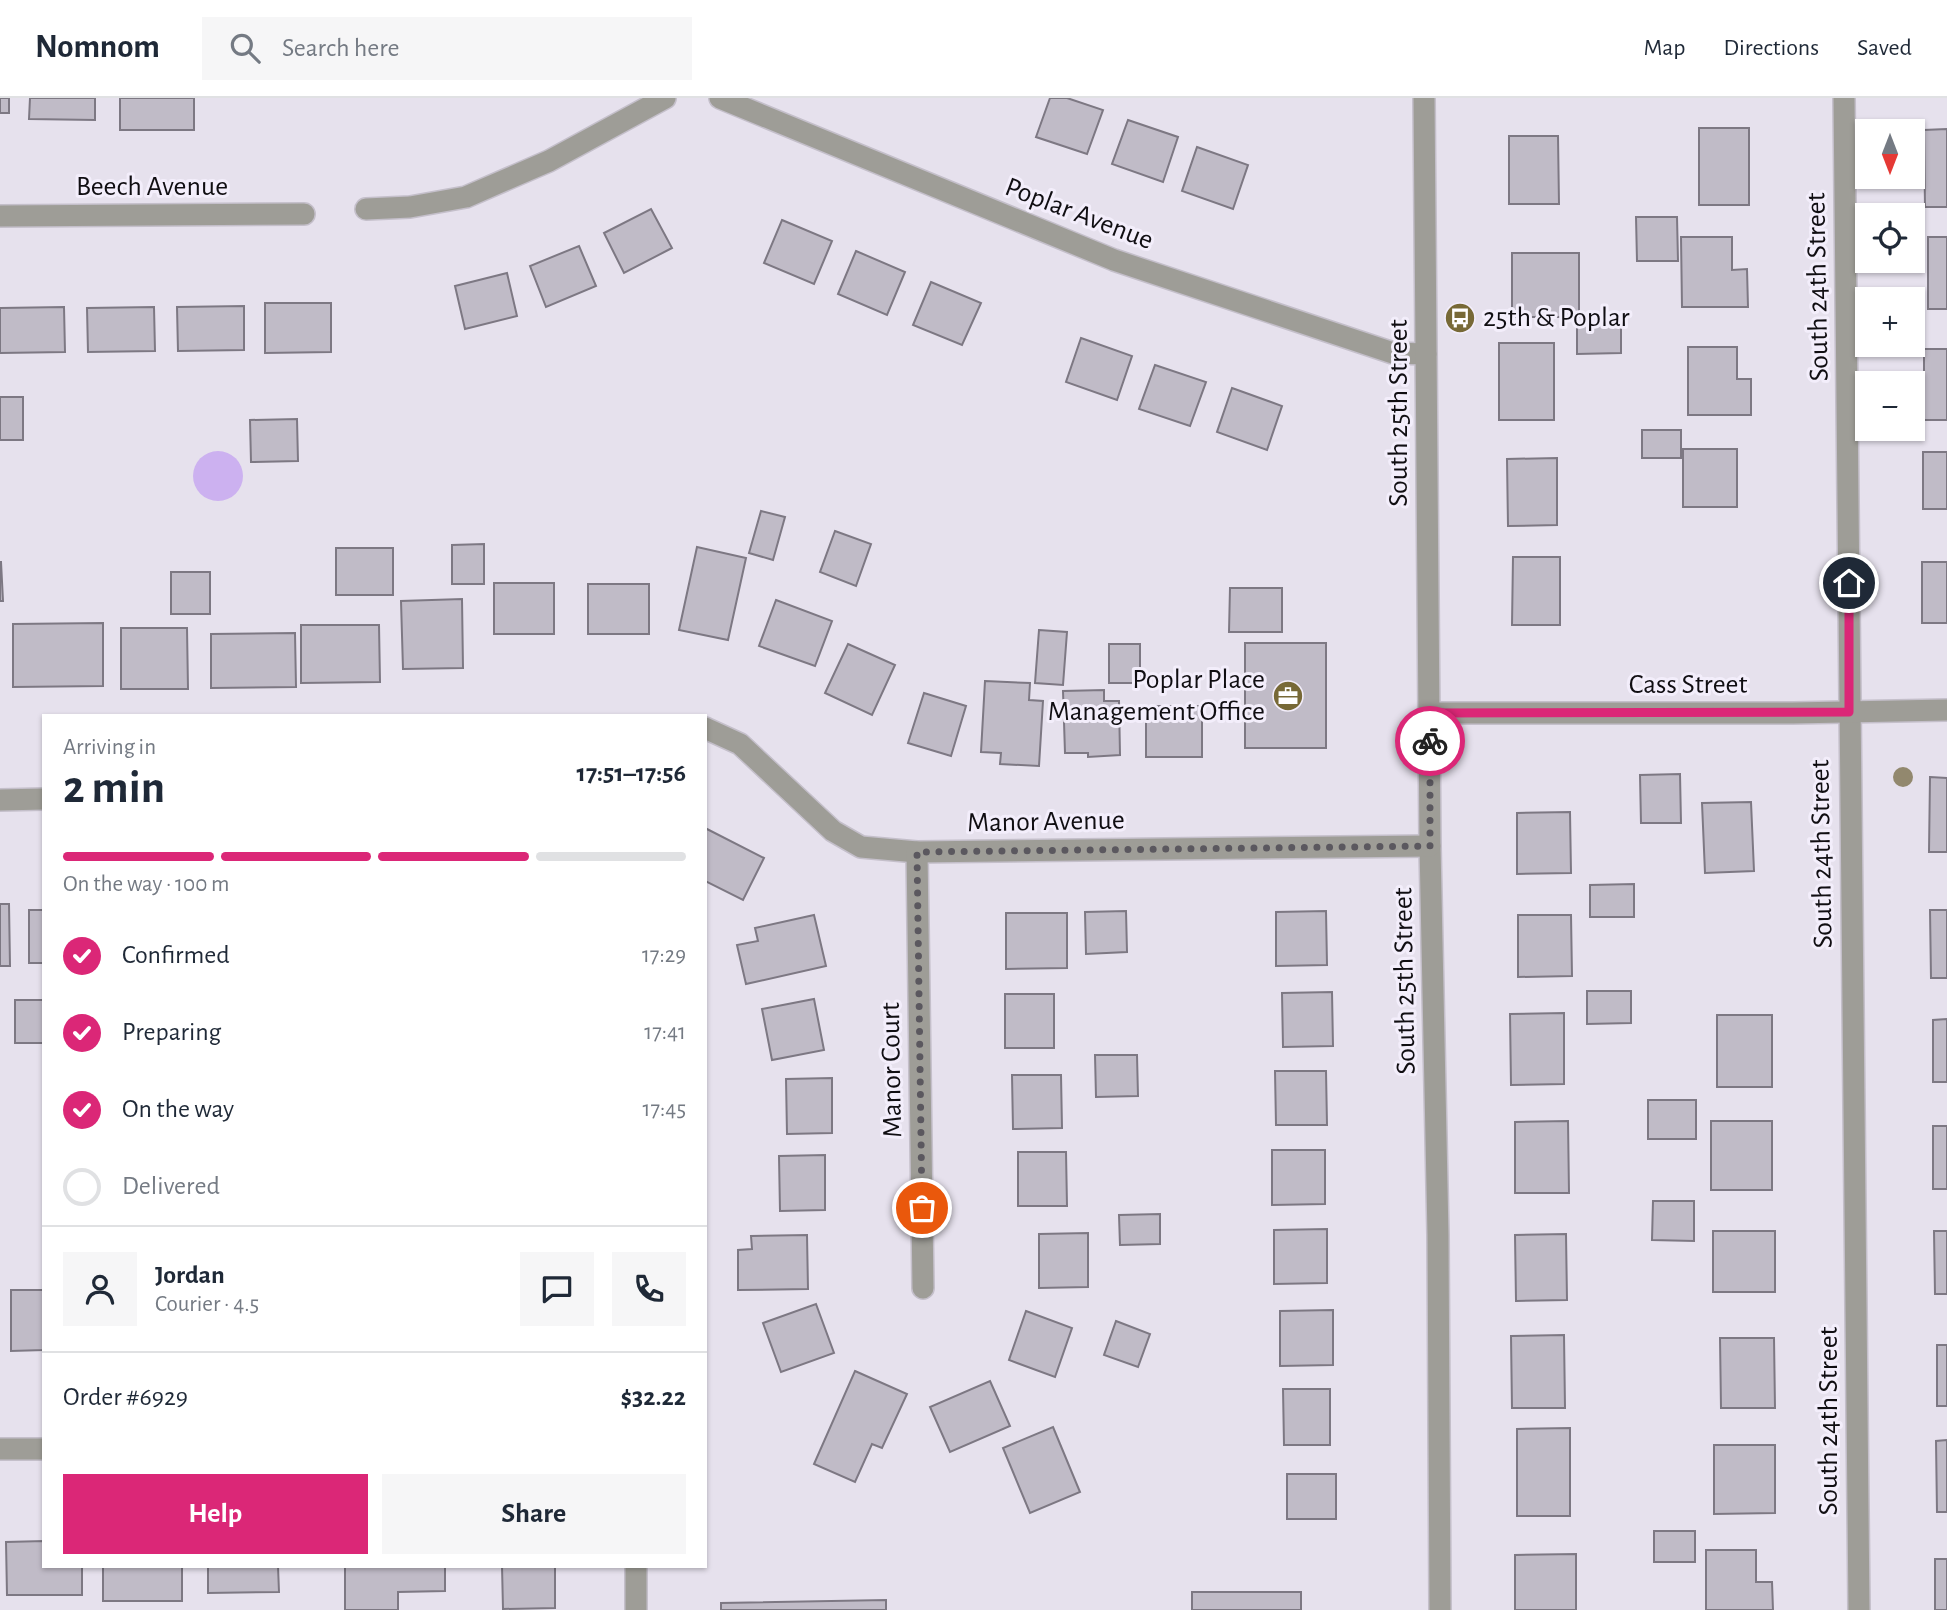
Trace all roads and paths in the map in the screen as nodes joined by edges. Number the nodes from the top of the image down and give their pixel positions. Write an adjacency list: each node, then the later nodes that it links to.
1 (665, 98): 5 (street)
2 (720, 98): 8 (street, Poplar Avenue)
3 (1424, 98): 8 (street, South 25th Street)
4 (1844, 98): 10 (street, South 24th Street)
5 (366, 209)
6 (304, 214): 7 (street, Beech Avenue)
7 (0, 216)
8 (1426, 354): 11 (street, South 25th Street)
9 (1947, 710): 10 (street, Cass Street)
10 (1849, 712): 11 (street, Cass Street); 23 (street, South 24th Street)
11 (1429, 713): 15 (street, South 25th Street)
12 (707, 729): 16 (street, Manor Avenue)
13 (42, 799): 14 (street)
14 (0, 800)
15 (1430, 846): 16 (street, Manor Avenue); 22 (street, South 25th Street)
16 (917, 852): 17 (street, Manor Court)
17 (923, 1288)
18 (0, 1449): 19 (street)
19 (42, 1449)
20 (636, 1568): 21 (street)
21 (636, 1610)
22 (1440, 1610)
23 (1859, 1610)

